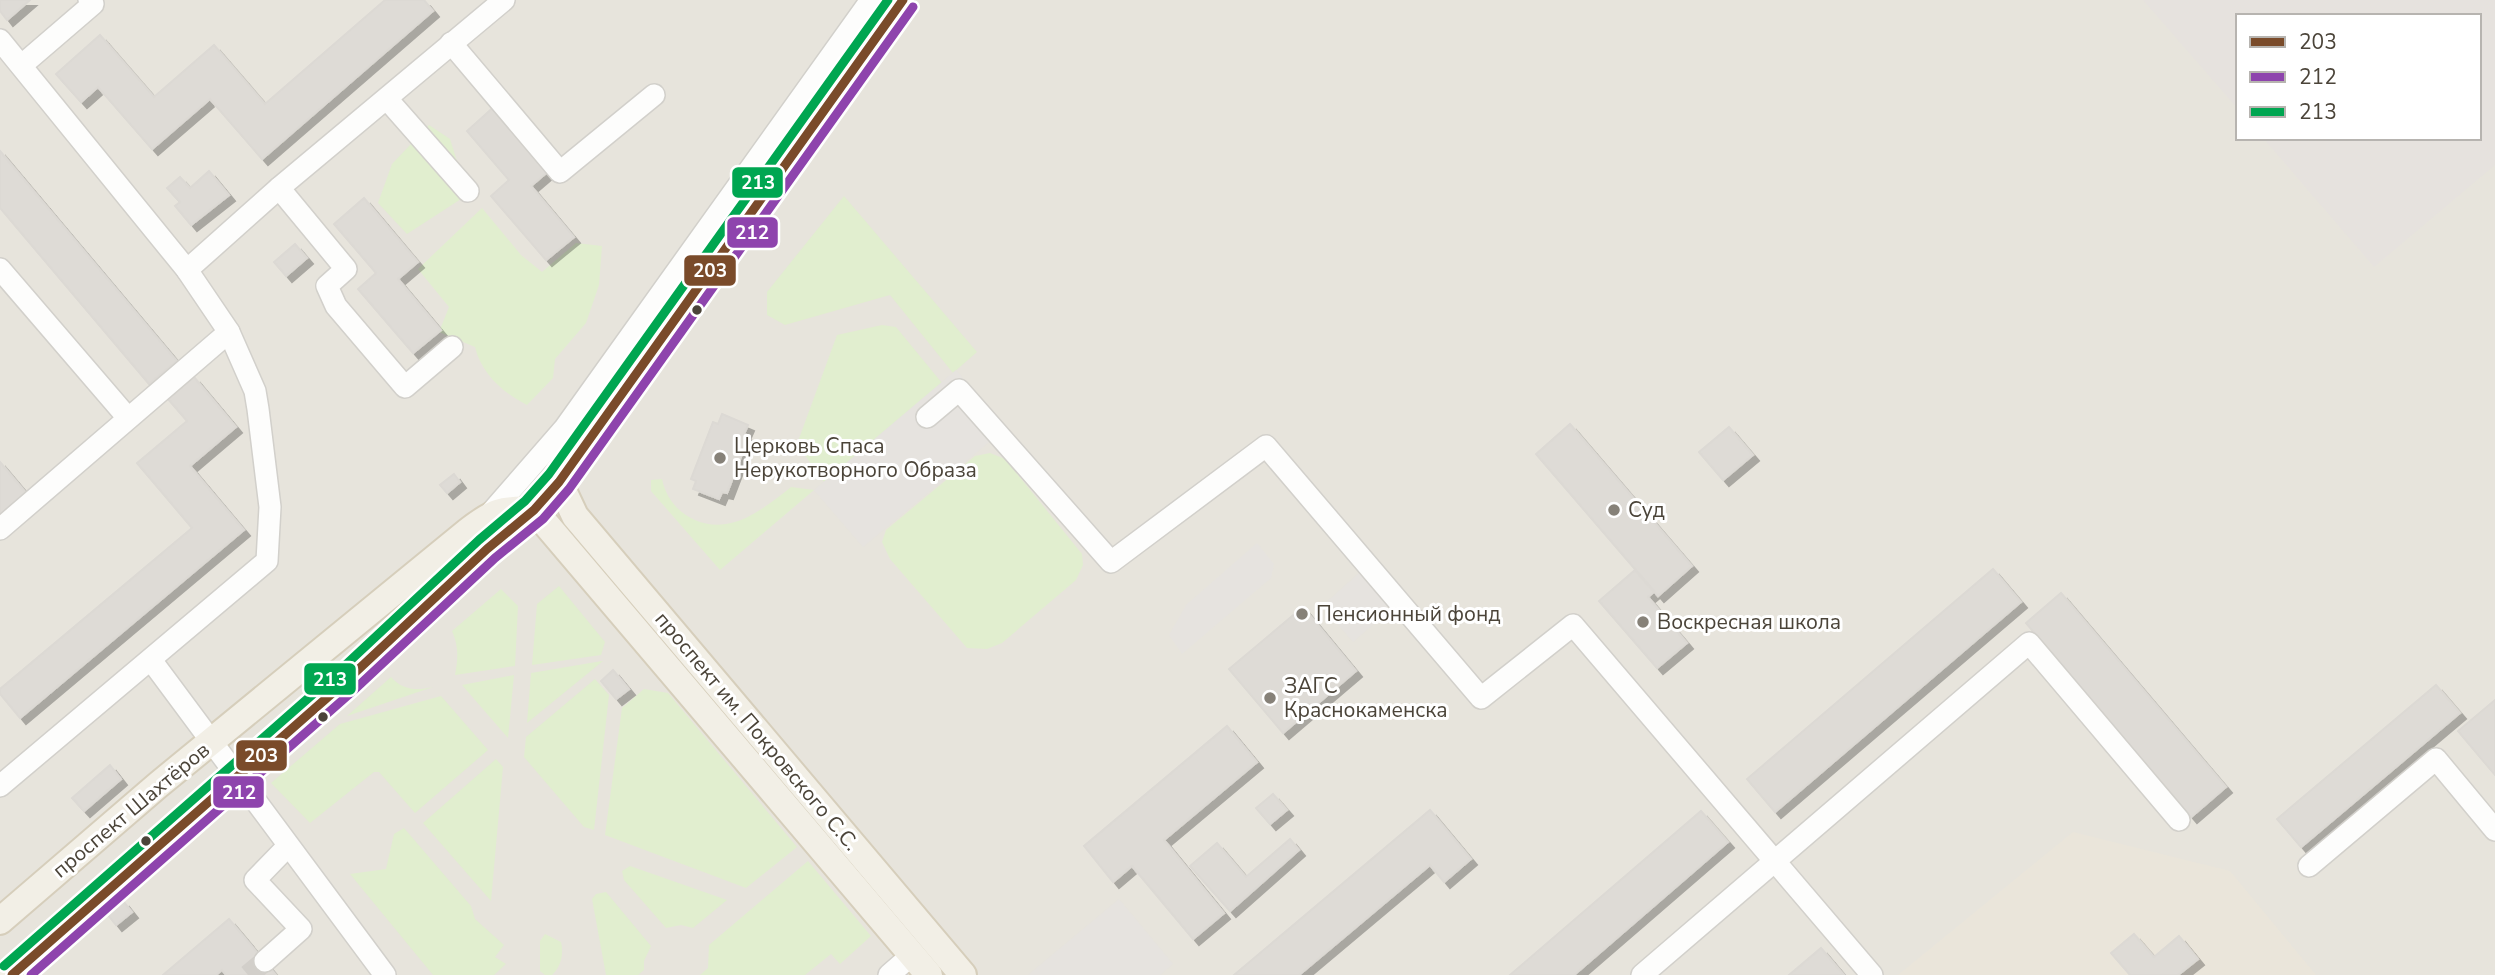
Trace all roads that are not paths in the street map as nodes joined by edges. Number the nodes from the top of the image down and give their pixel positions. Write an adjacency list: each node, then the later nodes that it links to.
1 (89, 0): 7 (street)
2 (504, 0): 6 (street)
3 (871, 0): 18 (street, проспект Шахтёров)
4 (903, 0): 19 (street, проспект Шахтёров)
5 (0, 40): 7 (street)
6 (451, 44): 8 (street); 9 (street)
7 (22, 65): 13 (street)
8 (654, 95)
9 (387, 99): 10 (street); 11 (street)
10 (279, 188): 13 (street); 15 (street)
11 (468, 191)
12 (0, 269): 17 (street)
13 (187, 270): 14 (street)
14 (229, 332): 17 (street); 24 (street)
15 (452, 347)
16 (927, 417): 31 (street)
17 (128, 418): 23 (street)
18 (551, 446): 20 (street, проспект Шахтёров); 21 (street, проспект Шахтёров)
19 (559, 482): 20 (main road, проспект Шахтёров); 22 (main road, проспект им. Покровского С.С.)
20 (534, 510): 21 (main road); 22 (main road); 26 (main road, проспект Шахтёров); 35 (main road, проспект им. Покровского С.С.)
21 (490, 514): 25 (main road, проспект Шахтёров)
22 (575, 516): 39 (main road, проспект им. Покровского С.С.)
23 (0, 529)
24 (151, 660): 25 (street); 27 (street)
25 (211, 742): 26 (street); 33 (main road, проспект Шахтёров)
26 (236, 778): 30 (street); 36 (main road, проспект Шахтёров)
27 (0, 786)
28 (2179, 820): 31 (street)
29 (2495, 830): 32 (street)
30 (288, 846): 34 (street); 37 (street)
31 (1775, 862): 40 (street); 41 (street)
32 (2309, 866)
33 (0, 921)
34 (265, 961)
35 (920, 965): 38 (street)
36 (12, 975)
37 (385, 975)
38 (889, 975)
39 (963, 975)
40 (1642, 975)
41 (1871, 975)

